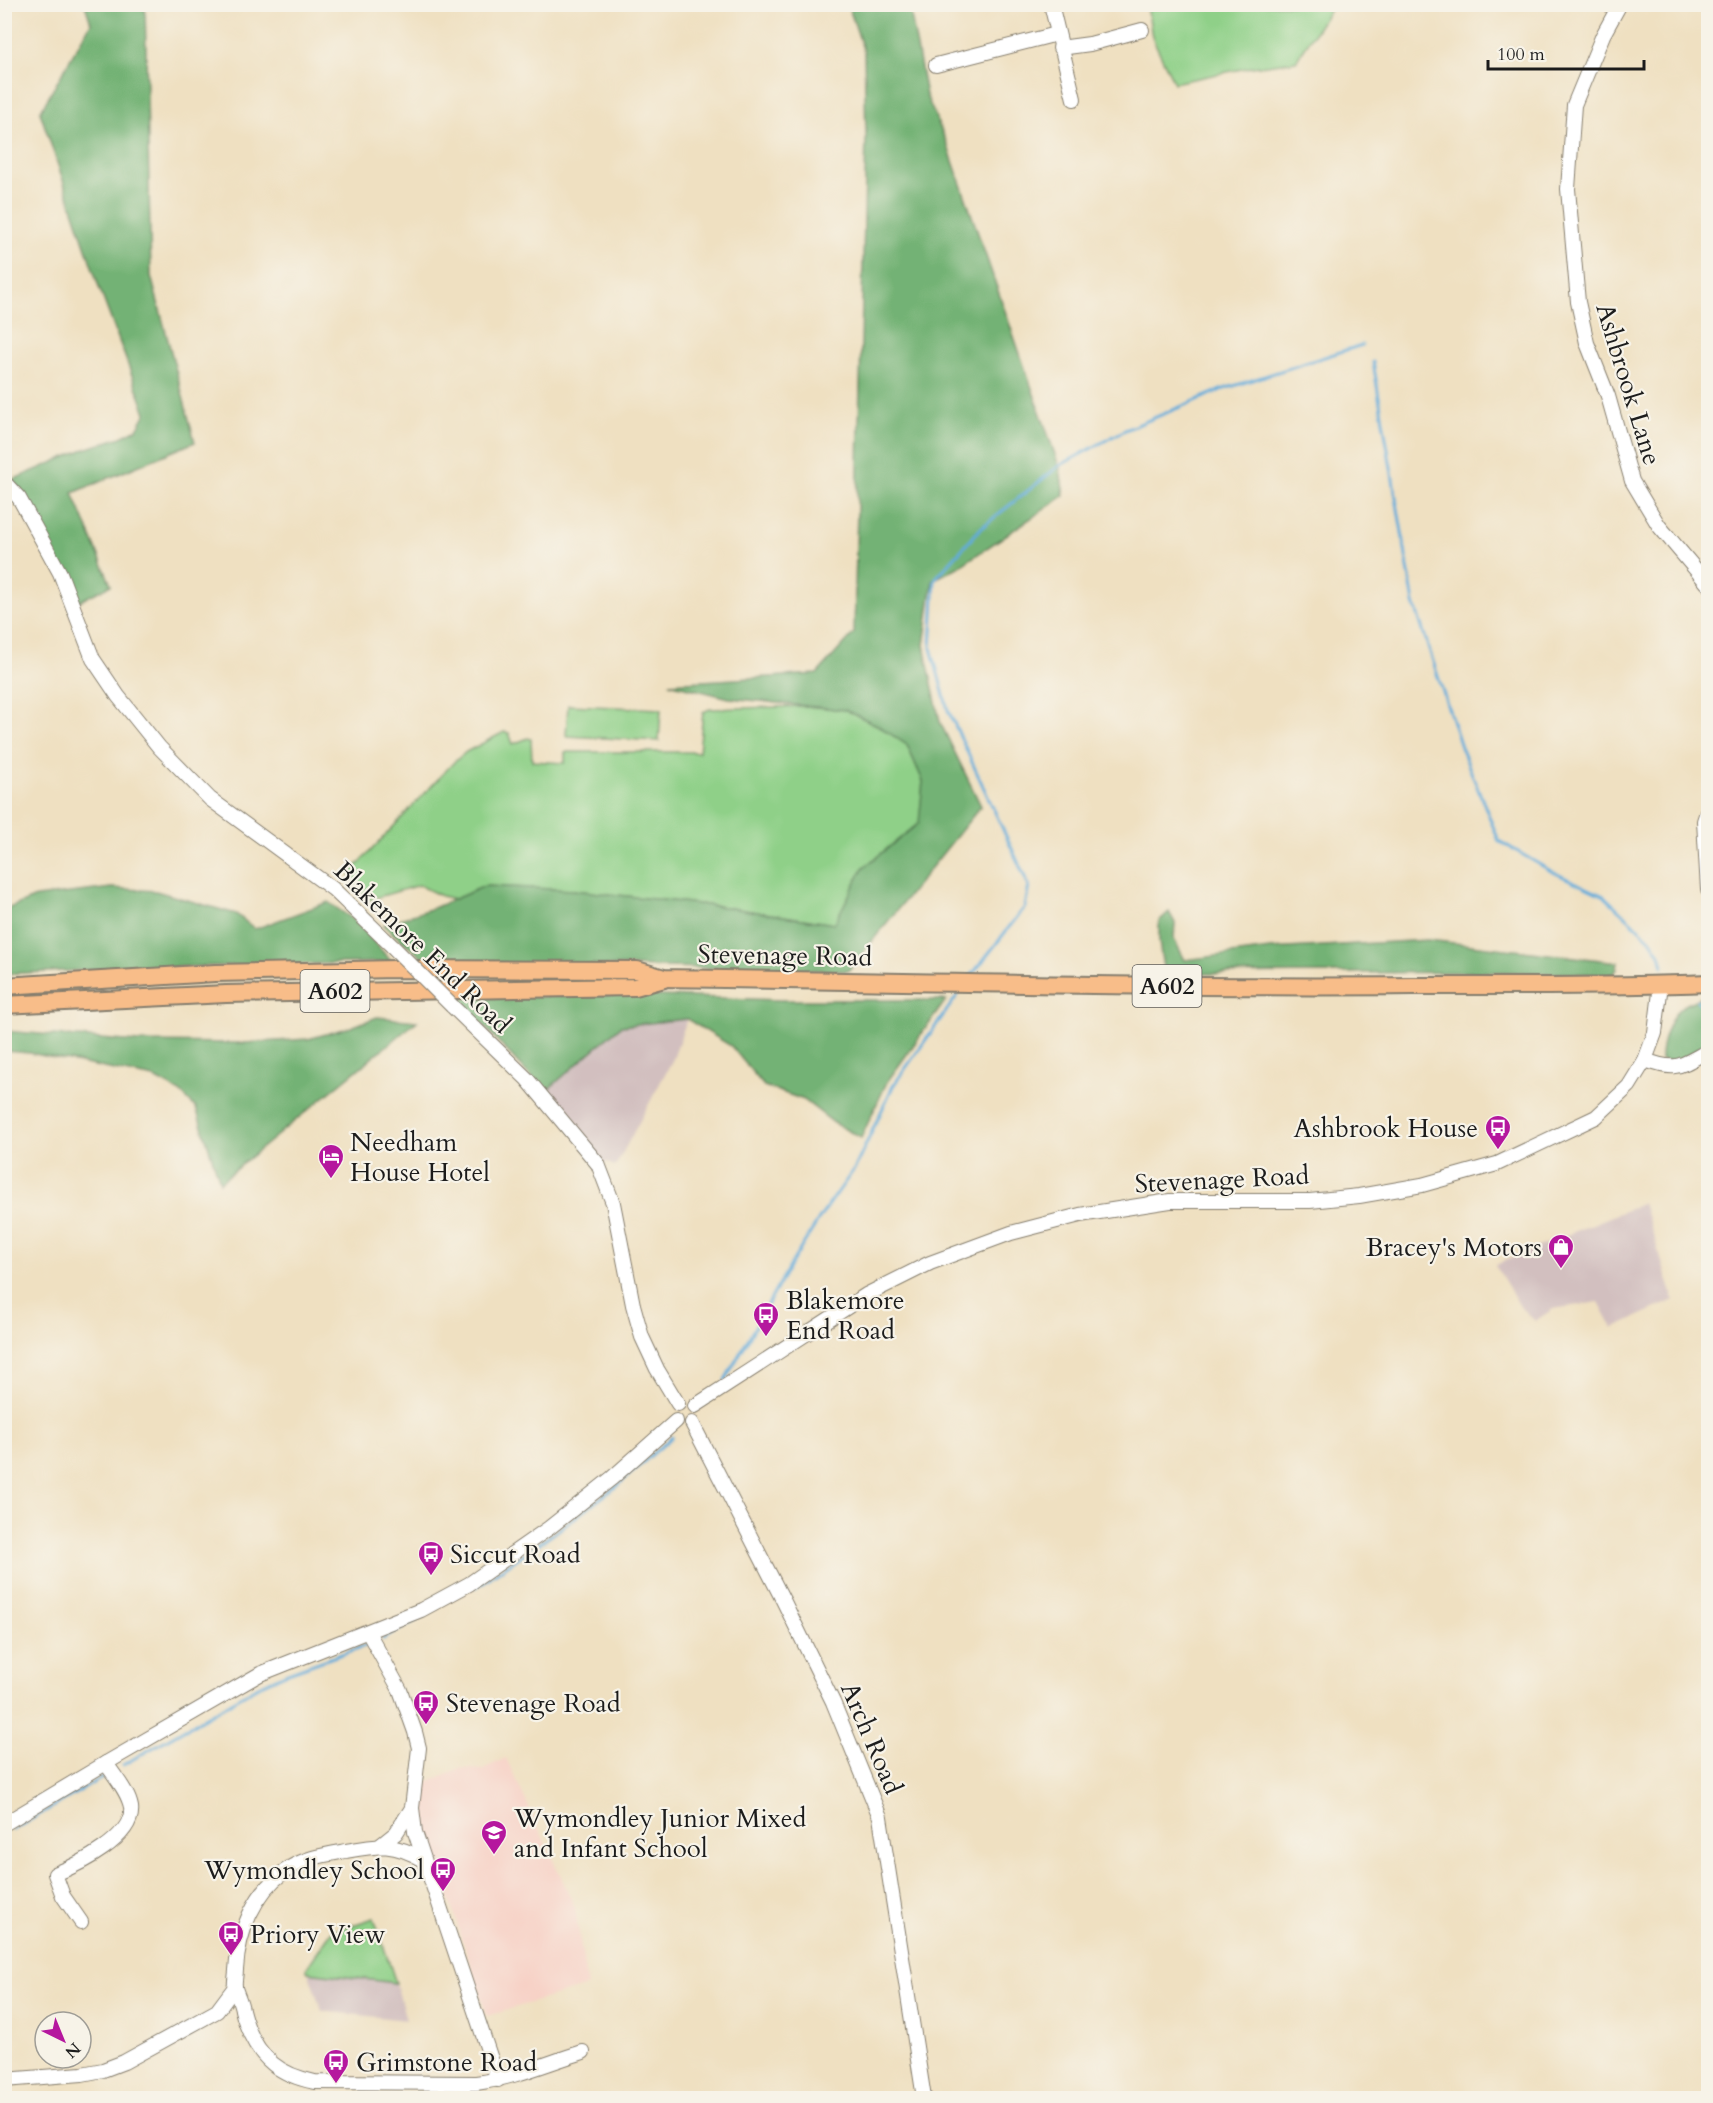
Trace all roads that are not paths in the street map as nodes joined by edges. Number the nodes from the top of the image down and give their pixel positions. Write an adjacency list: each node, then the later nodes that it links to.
1 (1050, 4): 6 (street)
2 (1620, 4): 11 (street, Ashbrook Lane)
3 (1704, 4): 4 (street)
4 (1708, 8)
5 (1142, 30): 7 (street)
6 (1057, 34): 7 (street); 8 (street)
7 (1060, 48): 9 (street)
8 (936, 65)
9 (1074, 99)
10 (4, 482): 21 (street, Blakemore End Road, bridge)
11 (1708, 584)
12 (1708, 810): 13 (street)
13 (1708, 890)
14 (664, 978): 16 (main road, Stevenage Road / A602); 17 (main road, A602); 18 (main road, A602)
15 (1708, 983): 16 (main road, Stevenage Road / A602)
16 (1661, 984): 20 (street, Stevenage Road)
17 (4, 986)
18 (4, 1005)
19 (1708, 1051): 20 (street)
20 (1645, 1060): 22 (street, Stevenage Road)
21 (678, 1404): 22 (street); 23 (street)
22 (695, 1406): 24 (street)
23 (676, 1421): 24 (street); 25 (street)
24 (692, 1423): 38 (street, Arch Road)
25 (368, 1632): 26 (street); 27 (street)
26 (106, 1762): 28 (street); 31 (street)
27 (412, 1808): 29 (street); 30 (street)
28 (4, 1824)
29 (381, 1845): 30 (street); 32 (street)
30 (424, 1860): 37 (street)
31 (81, 1922)
32 (235, 1987): 33 (street); 34 (street)
33 (217, 2011): 34 (street); 36 (street)
34 (244, 2020): 37 (street)
35 (583, 2052): 37 (street)
36 (4, 2080)
37 (498, 2080)
38 (924, 2098)

